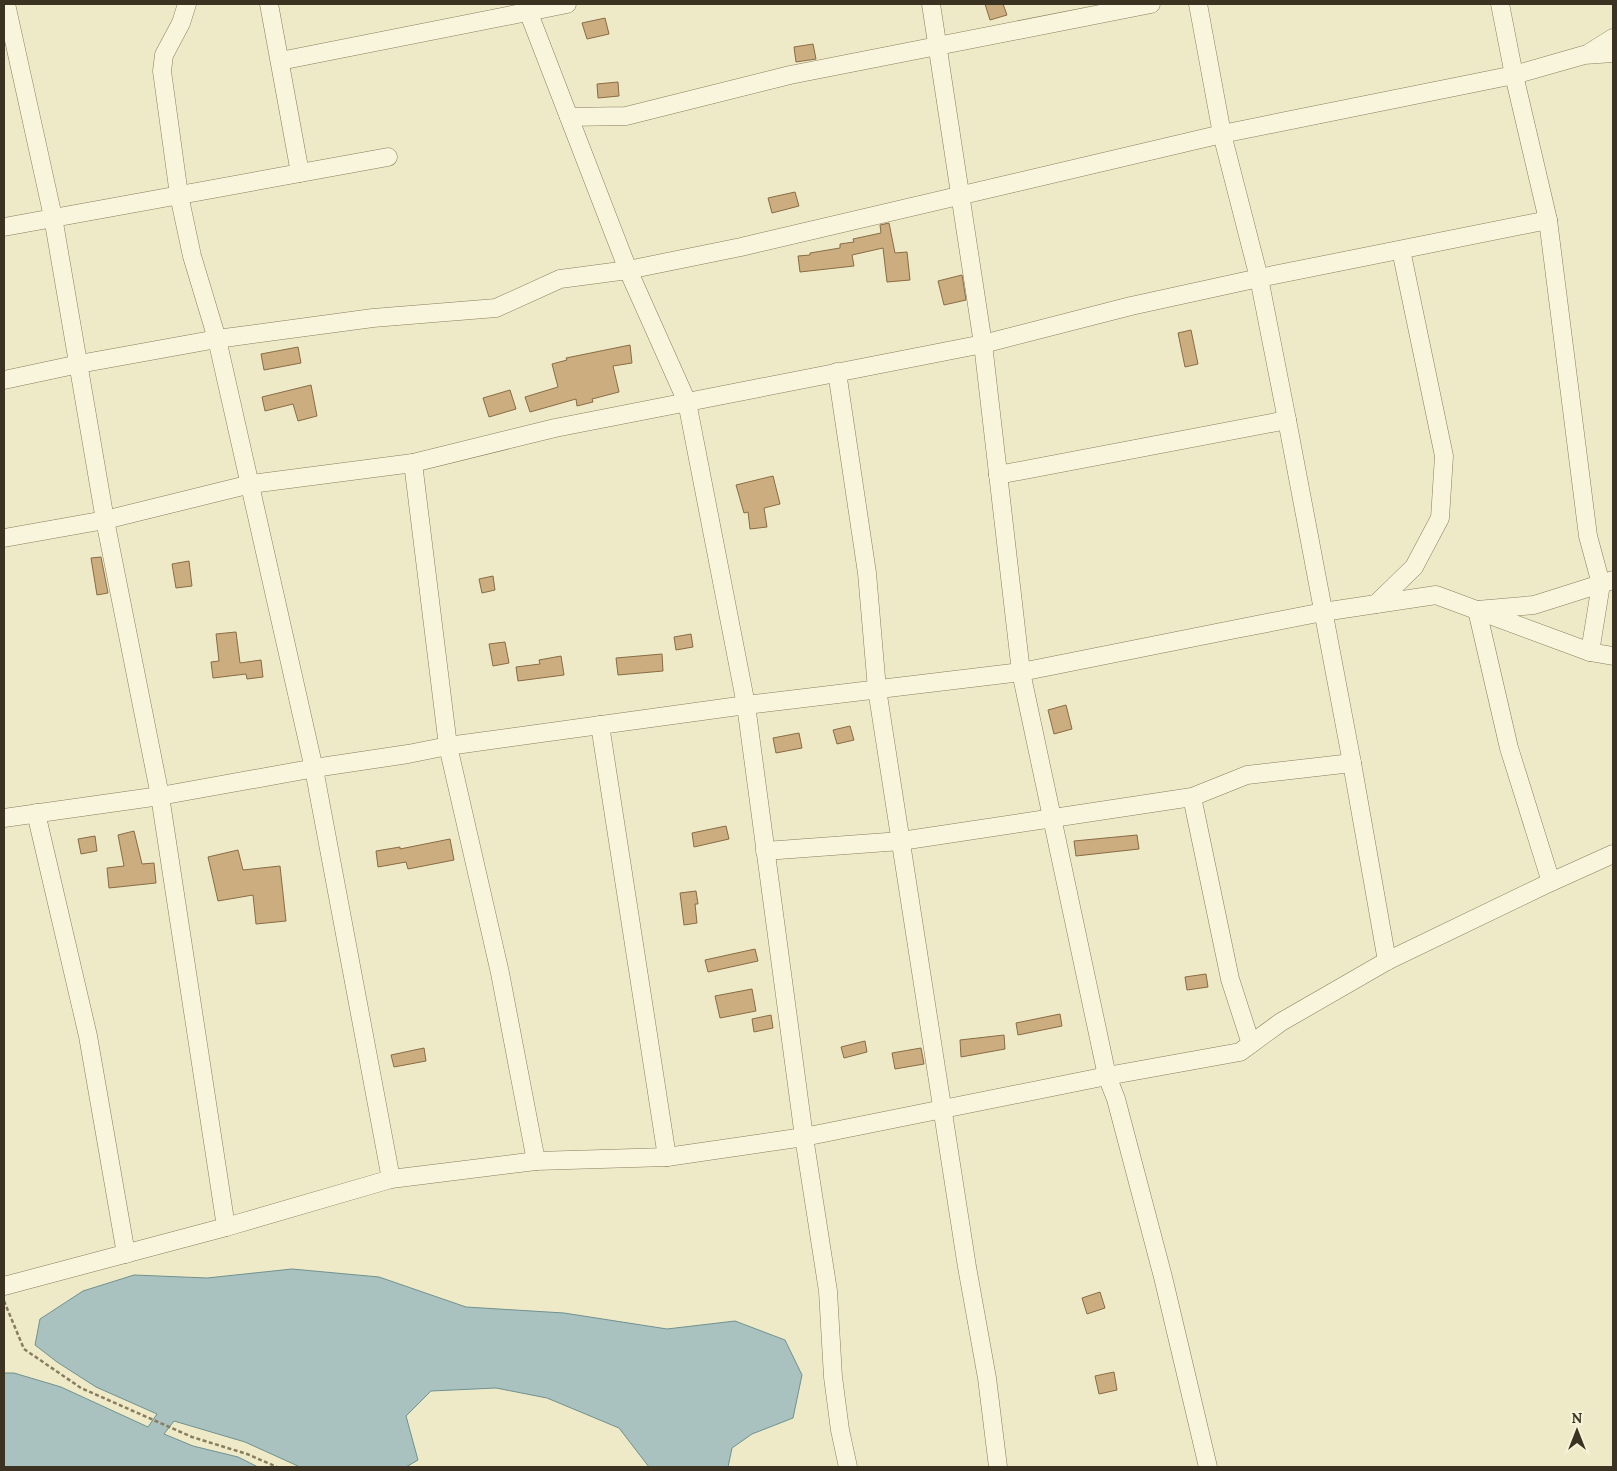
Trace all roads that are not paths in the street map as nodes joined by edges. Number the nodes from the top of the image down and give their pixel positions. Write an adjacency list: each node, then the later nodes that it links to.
1 (6, 4): 22 (street)
2 (187, 4): 20 (street)
3 (269, 4): 14 (street)
4 (567, 4): 9 (street)
5 (931, 4): 11 (street)
6 (1151, 4): 11 (street)
7 (1198, 4): 17 (street)
8 (1500, 4): 15 (street)
9 (527, 8): 14 (street); 16 (street)
10 (1613, 38): 13 (street)
11 (938, 46): 16 (street); 21 (street)
12 (1613, 52): 13 (street)
13 (1584, 55): 15 (street)
14 (280, 61): 19 (street)
15 (1514, 75): 17 (street); 23 (street)
16 (569, 116): 26 (street)
17 (1222, 134): 21 (street); 27 (street)
18 (388, 157): 19 (street)
19 (300, 172): 20 (street)
20 (178, 194): 22 (street); 28 (street)
21 (961, 194): 26 (street); 29 (street)
22 (53, 217): 24 (street); 30 (street)
23 (1548, 220): 25 (street); 40 (street)
24 (4, 227)
25 (1401, 250): 27 (street); 41 (street)
26 (628, 270): 28 (street); 33 (street)
27 (1259, 278): 29 (street); 34 (street)
28 (217, 339): 30 (street); 37 (street)
29 (983, 344): 31 (street); 36 (street)
30 (79, 364): 32 (street); 38 (street)
31 (837, 372): 33 (street); 47 (street)
32 (4, 380)
33 (688, 402): 35 (street); 48 (street)
34 (1288, 420): 36 (street); 43 (street)
35 (414, 463): 37 (street); 50 (street)
36 (998, 475): 46 (street)
37 (251, 484): 38 (street); 52 (street)
38 (105, 520): 39 (street); 53 (street)
39 (4, 538)
40 (1607, 582): 42 (street); 44 (street)
41 (1376, 604): 42 (street); 43 (street)
42 (1477, 610): 44 (street); 61 (street)
43 (1323, 612): 46 (street); 51 (street)
44 (1590, 652): 45 (street)
45 (1613, 656)
46 (1021, 672): 47 (street); 56 (street)
47 (877, 689): 48 (street); 58 (street)
48 (746, 705): 49 (street); 59 (street)
49 (600, 725): 50 (street); 67 (street)
50 (448, 746): 52 (street); 68 (street)
51 (1352, 763): 54 (street); 62 (street)
52 (314, 769): 53 (street); 69 (street)
53 (160, 796): 55 (street); 70 (street)
54 (1192, 797): 56 (street); 63 (street)
55 (36, 813): 57 (street); 71 (street)
56 (1052, 817): 58 (street); 64 (street)
57 (4, 818)
58 (901, 841): 59 (street); 65 (street)
59 (765, 851): 66 (street)
60 (1613, 854): 61 (street)
61 (1551, 882): 62 (street)
62 (1387, 961): 63 (street)
63 (1251, 1044): 64 (street)
64 (1107, 1076): 65 (street); 75 (street)
65 (944, 1109): 66 (street); 74 (street)
66 (804, 1137): 67 (street); 73 (street)
67 (667, 1157): 68 (street)
68 (536, 1161): 69 (street)
69 (391, 1179): 70 (street)
70 (226, 1227): 71 (street)
71 (126, 1254): 72 (street)
72 (4, 1286)
73 (848, 1467)
74 (998, 1467)
75 (1208, 1467)

